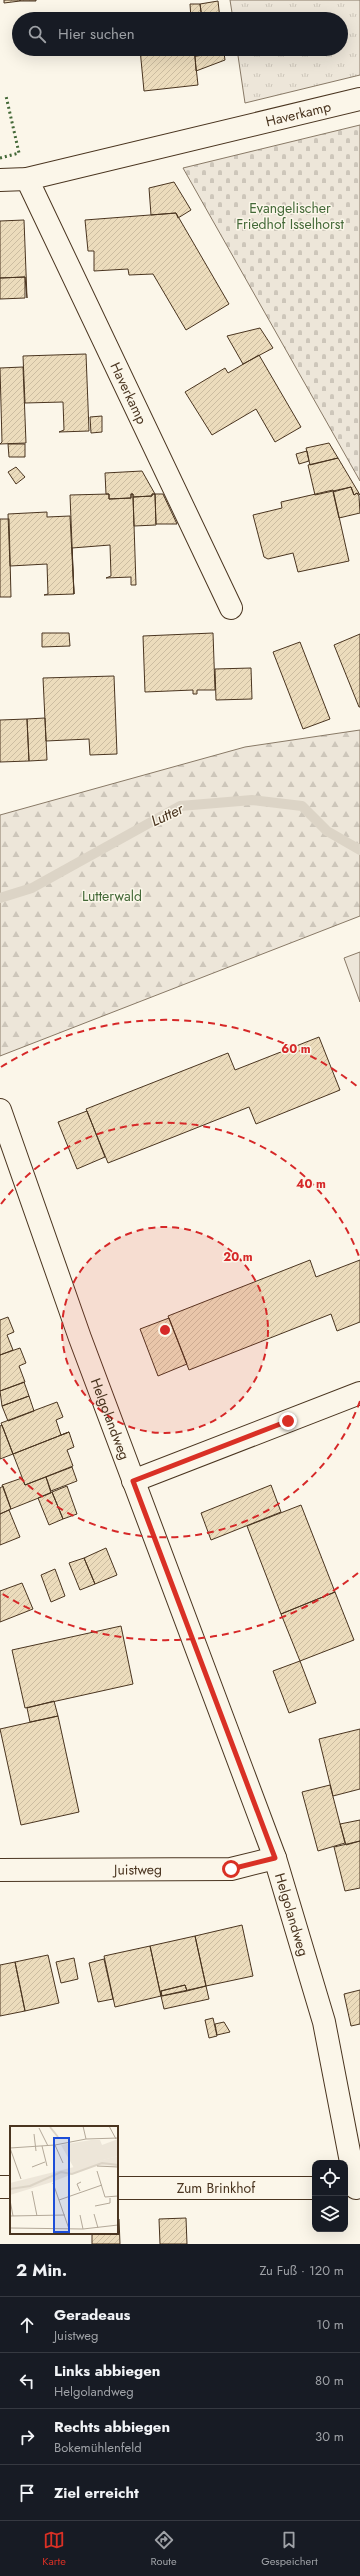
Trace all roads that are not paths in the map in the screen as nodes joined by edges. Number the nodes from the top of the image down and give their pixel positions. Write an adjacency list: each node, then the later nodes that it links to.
1 (360, 99): 2 (street, Haverkamp)
2 (27, 179): 3 (street, Haverkamp); 4 (street, Haverkamp)
3 (0, 180)
4 (231, 608)
5 (0, 1110): 7 (street, Helgolandweg)
6 (360, 1393): 7 (street)
7 (133, 1481): 8 (street, Helgolandweg)
8 (275, 1858): 9 (street, Juistweg); 12 (street, Helgolandweg)
9 (0, 1870)
10 (118, 2188): 11 (street, Zum Brinkhof)
11 (312, 2188)
12 (354, 2188)

